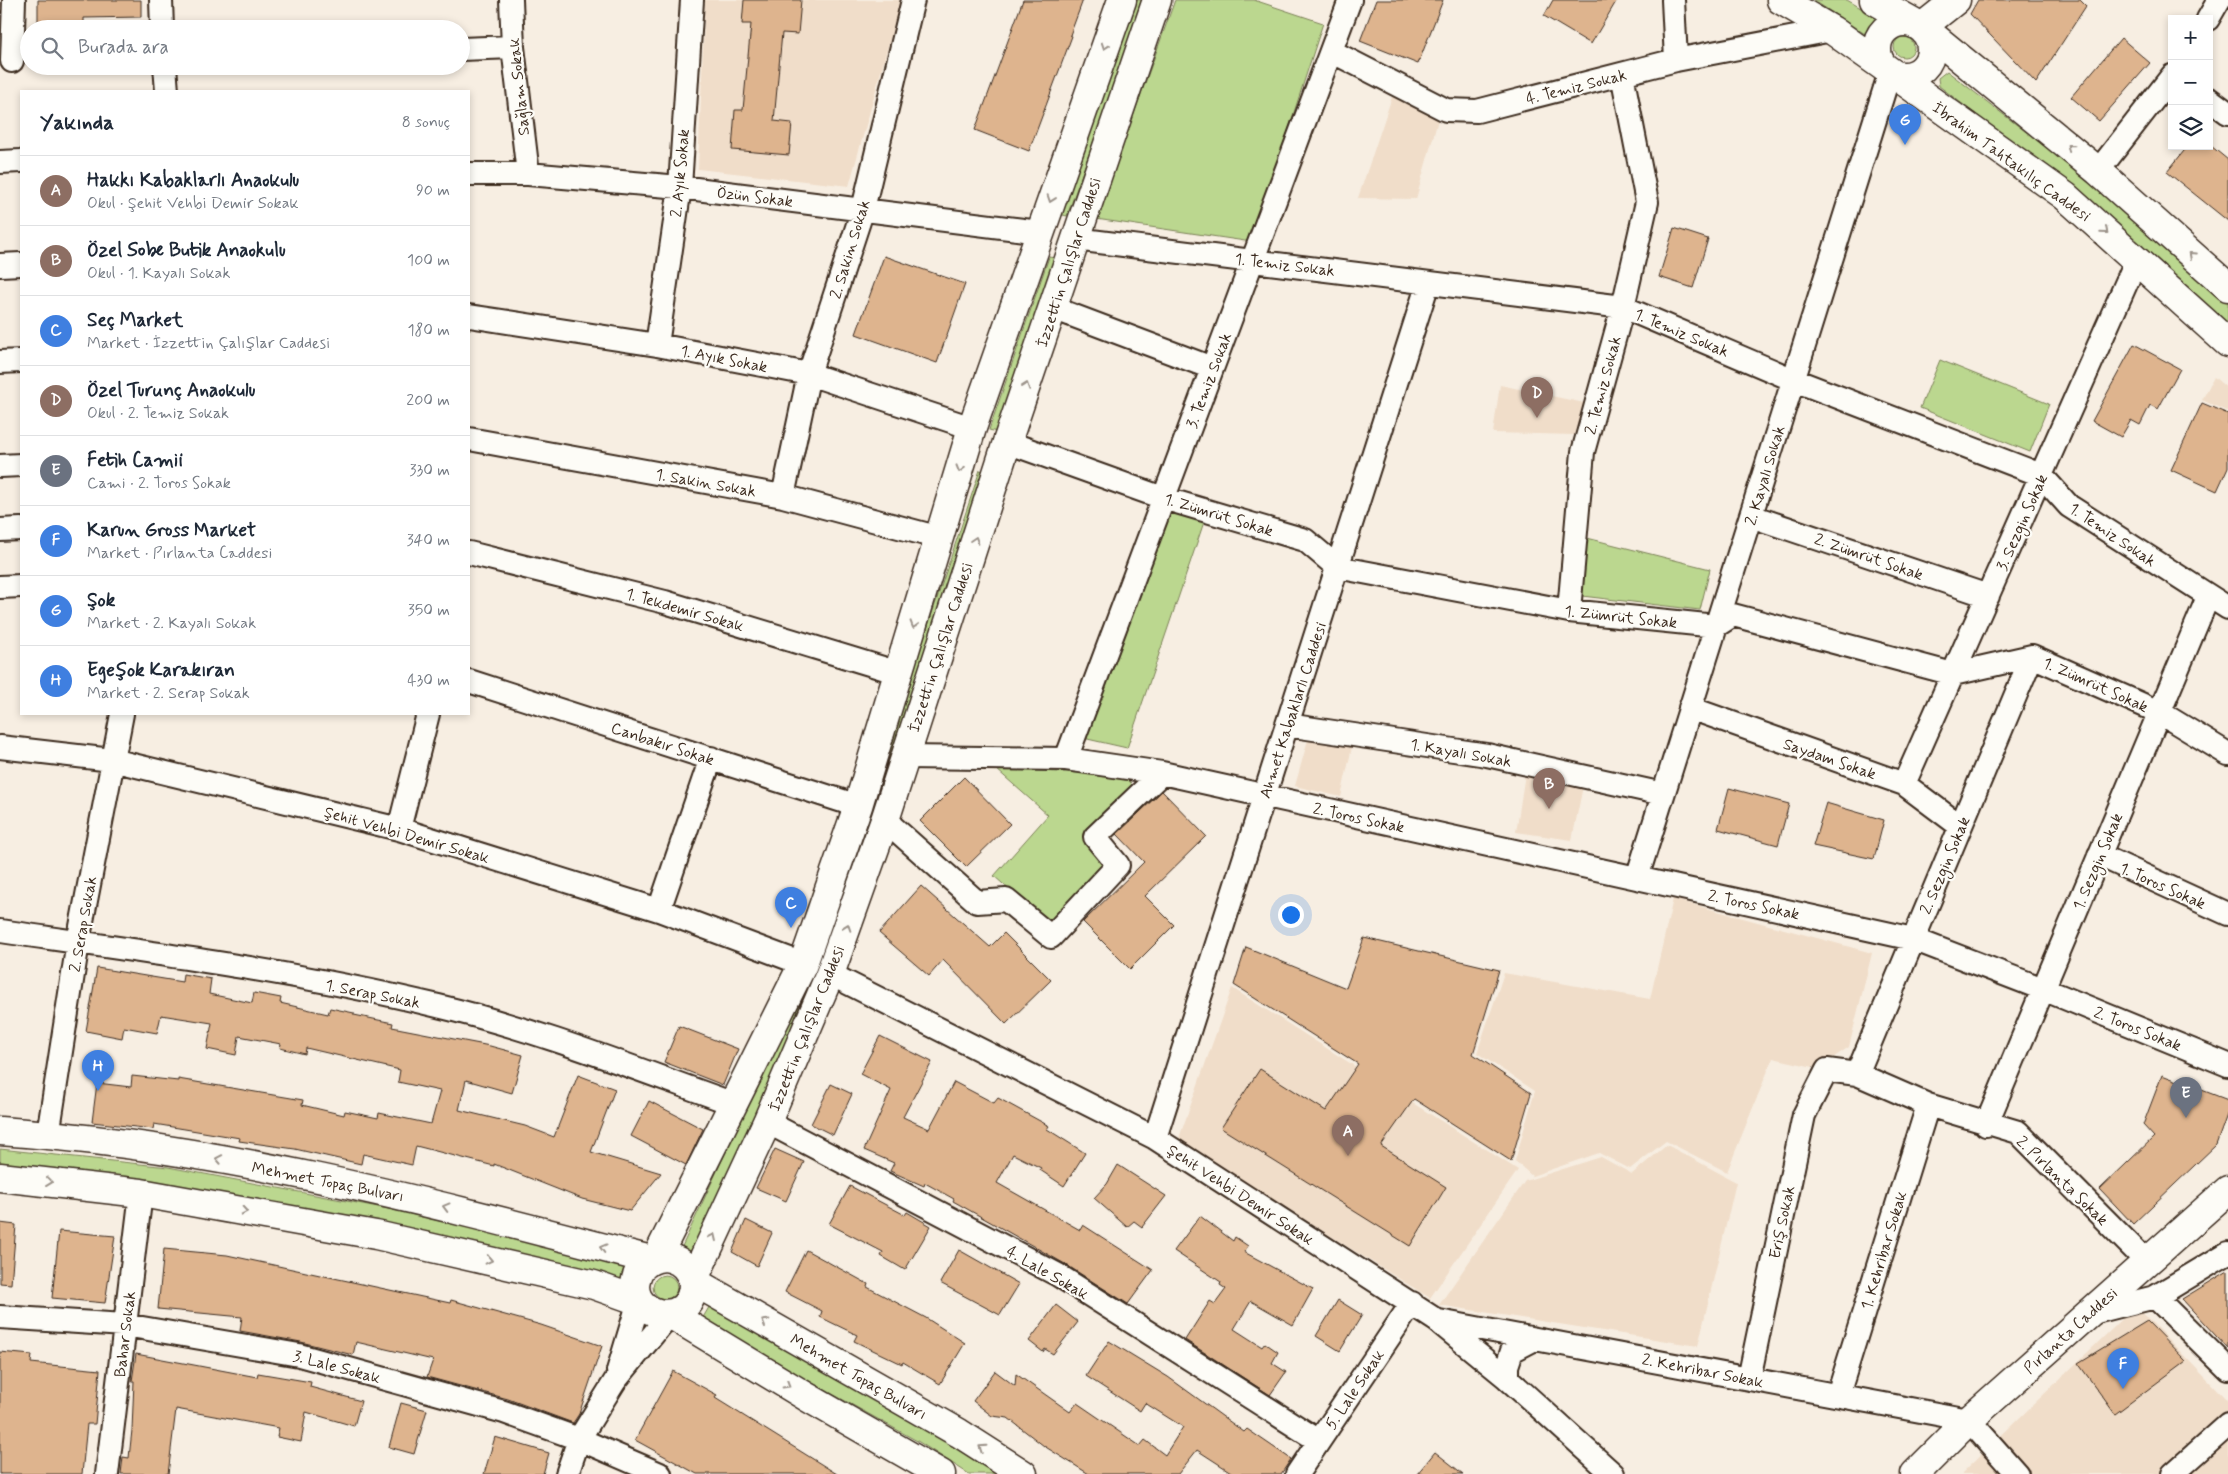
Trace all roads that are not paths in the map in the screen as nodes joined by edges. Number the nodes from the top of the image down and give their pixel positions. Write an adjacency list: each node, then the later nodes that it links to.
1 (14, 0): 23 (street)
2 (161, 0): 16 (street)
3 (511, 0): 19 (street, Sağlam Sokak)
4 (692, 0): 36 (street, 2. Ayık Sokak)
5 (913, 0): 37 (street, 2. Sakin Sokak)
6 (1122, 0): 38 (main road, İzzettin Çalışlar Caddesi, one-way to 38)
7 (1157, 0): 39 (main road, İzzettin Çalışlar Caddesi)
8 (1673, 0): 22 (street)
9 (1781, 0): 18 (main road, İbrahim Tahtakılıç Caddesi)
10 (1874, 0): 17 (main road)
11 (1926, 0): 17 (main road)
12 (1956, 0): 17 (main road)
13 (2220, 0): 15 (street)
14 (1343, 2): 21 (street, 3. Temiz Sokak)
15 (2211, 15)
16 (162, 20)
17 (1922, 27): 24 (main road); 24 (main road); 33 (main road, one-way to 17)
18 (1832, 30): 22 (street, 4. Temiz Sokak); 24 (main road, İbrahim Tahtakılıç Caddesi)
19 (513, 47): 20 (street); 35 (street, Sağlam Sokak)
20 (470, 49)
21 (1331, 51): 25 (street, 4. Temiz Sokak); 40 (street, 3. Temiz Sokak)
22 (1676, 60): 25 (street, 4. Temiz Sokak)
23 (14, 61)
24 (1890, 72): 41 (main road, İbrahim Tahtakılıç Caddesi, one-way to 41); 55 (street, 2. Kayalı Sokak)
25 (1622, 74): 46 (street, 2. Temiz Sokak)
26 (166, 75): 28 (street)
27 (2168, 81): 33 (street)
28 (167, 90)
29 (2213, 102): 30 (street)
30 (2228, 113)
31 (20, 161): 32 (street)
32 (0, 162)
33 (2098, 170): 45 (main road, one-way to 33)
34 (470, 174): 35 (street, Özün Sokak)
35 (528, 174): 36 (street, Özün Sokak)
36 (680, 187): 37 (street, Özün Sokak); 50 (street, 2. Ayık Sokak)
37 (863, 209): 38 (street, Özün Sokak); 54 (street, 2. Sakin Sokak)
38 (1040, 232): 39 (main road); 56 (main road, İzzettin Çalışlar Caddesi)
39 (1074, 239): 40 (street, 1. Temiz Sokak); 47 (main road, İzzettin Çalışlar Caddesi)
40 (1253, 260): 44 (street, 1. Temiz Sokak); 53 (street, 3. Temiz Sokak)
41 (2137, 260): 49 (main road, İbrahim Tahtakılıç Caddesi); 61 (street, 3. Sezgin Sokak)
42 (20, 264): 43 (street)
43 (0, 265)
44 (1428, 282): 46 (street, 1. Temiz Sokak); 69 (street, Ahmet Kabaklarlı Caddesi)
45 (2228, 287)
46 (1623, 307): 55 (street, 1. Temiz Sokak); 75 (street, 2. Temiz Sokak)
47 (1053, 308): 53 (street); 58 (main road, İzzettin Çalışlar Caddesi, one-way to 47)
48 (470, 316): 50 (street, 1. Ayık Sokak)
49 (2228, 343)
50 (657, 345): 54 (street, 1. Ayık Sokak)
51 (20, 361): 52 (street)
52 (0, 362)
53 (1212, 368): 63 (street, 3. Temiz Sokak)
54 (809, 374): 56 (street, 1. Ayık Sokak); 62 (street, 2. Sakin Sokak)
55 (1794, 380): 61 (street, 1. Temiz Sokak); 64 (street, 2. Kayalı Sokak)
56 (972, 428): 58 (main road); 67 (main road, İzzettin Çalışlar Caddesi, one-way to 67)
57 (470, 439): 62 (street, 1. Sakin Sokak)
58 (1007, 442): 63 (street, 1. Zümrüt Sokak); 88 (main road, İzzettin Çalışlar Caddesi, one-way to 58)
59 (20, 465): 60 (street)
60 (0, 466)
61 (2041, 476): 72 (street, 3. Sezgin Sokak); 73 (street, 1. Temiz Sokak)
62 (783, 496): 67 (street, 1. Sakin Sokak)
63 (1163, 498): 69 (street, 1. Zümrüt Sokak); 91 (street, 3. Temiz Sokak)
64 (1751, 516): 72 (street, 2. Zümrüt Sokak); 76 (street, 2. Kayalı Sokak)
65 (20, 529): 66 (street)
66 (0, 530)
67 (940, 538): 78 (main road, İzzettin Çalışlar Caddesi, one-way to 78)
68 (470, 553): 78 (street, 1. Tekdemir Sokak)
69 (1337, 567): 75 (street, 1. Zümrüt Sokak); 85 (street, Ahmet Kabaklarlı Caddesi)
70 (20, 586): 71 (street)
71 (0, 587)
72 (1988, 596): 79 (street, 3. Sezgin Sokak)
73 (2208, 597): 74 (street, 1. Temiz Sokak); 82 (street, 1. Sezgin Sokak)
74 (2228, 608)
75 (1569, 611): 76 (street, 1. Zümrüt Sokak)
76 (1716, 626): 79 (street, 1. Zümrüt Sokak); 81 (street, 2. Kayalı Sokak)
77 (2032, 656): 79 (street, 1. Zümrüt Sokak); 82 (street, 1. Zümrüt Sokak); 98 (street, 2. Sezgin Sokak)
78 (899, 673): 96 (main road, İzzettin Çalışlar Caddesi)
79 (1953, 674): 93 (street, 3. Sezgin Sokak)
80 (470, 681): 89 (street, Canbakır Sokak)
81 (1690, 708): 93 (street, Saydam Sokak); 94 (street, 2. Kayalı Sokak)
82 (2159, 712): 87 (street, 1. Zümrüt Sokak); 100 (street, 1. Sezgin Sokak)
83 (122, 715): 90 (street, 2. Serap Sokak)
84 (428, 715): 99 (street)
85 (1287, 725): 94 (street, 1. Kayalı Sokak); 95 (street, Ahmet Kabaklarlı Caddesi)
86 (0, 747): 90 (street, Şehit Vehbi Demir Sokak)
87 (2228, 754)
88 (904, 757): 91 (street, 2. Toros Sokak); 97 (main road, İzzettin Çalışlar Caddesi)
89 (710, 758): 96 (street, Canbakır Sokak); 102 (street)
90 (112, 760): 99 (street, Şehit Vehbi Demir Sokak); 106 (street, 2. Serap Sokak)
91 (1066, 760): 92 (street, 2. Toros Sokak)
92 (1162, 772): 95 (street, 2. Toros Sokak); 97 (street)
93 (1904, 784): 98 (street, Saydam Sokak)
94 (1663, 794): 101 (street, 2. Kayalı Sokak)
95 (1264, 797): 101 (street, 2. Toros Sokak); 119 (street, Ahmet Kabaklarlı Caddesi)
96 (858, 806): 107 (main road, İzzettin Çalışlar Caddesi)
97 (885, 820): 108 (main road, İzzettin Çalışlar Caddesi, one-way to 97)
98 (1960, 826): 105 (street, 2. Sezgin Sokak)
99 (399, 829): 102 (street, Şehit Vehbi Demir Sokak)
100 (2099, 856): 103 (street, 1. Toros Sokak); 109 (street, 1. Sezgin Sokak)
101 (1637, 878): 105 (street, 2. Toros Sokak)
102 (659, 910): 107 (street, Şehit Vehbi Demir Sokak)
103 (2228, 914)
104 (0, 931): 106 (street, 1. Serap Sokak)
105 (1913, 939): 109 (street, 2. Toros Sokak); 112 (street, 2. Sezgin Sokak)
106 (78, 942): 113 (street, 1. Serap Sokak); 118 (street, 2. Serap Sokak)
107 (803, 964): 108 (main road); 113 (main road, İzzettin Çalışlar Caddesi)
108 (830, 974): 115 (main road, İzzettin Çalışlar Caddesi); 119 (street, Şehit Vehbi Demir Sokak)
109 (2043, 989): 110 (street, 2. Toros Sokak); 116 (street, 1. Sezgin Sokak)
110 (2228, 1065)
111 (1827, 1070): 112 (street, 2. Pırlanta Sokak); 138 (street, Eriş Sokak)
112 (1856, 1074): 114 (street, 2. Pırlanta Sokak)
113 (734, 1104): 124 (main road, İzzettin Çalışlar Caddesi)
114 (1928, 1105): 116 (street, 2. Pırlanta Sokak); 140 (street, 1. Kehribar Sokak)
115 (767, 1122): 126 (main road, İzzettin Çalışlar Caddesi, one-way to 115); 144 (street, 4. Lale Sokak)
116 (1986, 1124): 125 (street, 2. Pırlanta Sokak)
117 (0, 1131): 118 (main road, Mehmet Topaç Bulvarı)
118 (48, 1135): 124 (main road, Mehmet Topaç Bulvarı, one-way to 118)
119 (1155, 1138): 129 (street, Şehit Vehbi Demir Sokak)
120 (0, 1177): 122 (main road, one-way to 122)
121 (2228, 1190): 125 (main road, Pırlanta Caddesi)
122 (141, 1193): 128 (main road, one-way to 128); 134 (street, Bahar Sokak)
123 (2228, 1253): 127 (street)
124 (654, 1259): 126 (main road); 128 (main road)
125 (2147, 1262): 131 (main road, Pırlanta Caddesi)
126 (693, 1281): 130 (main road); 149 (main road, Mehmet Topaç Bulvarı, one-way to 126)
127 (2155, 1297): 131 (street); 136 (street)
128 (639, 1300): 130 (main road); 139 (street)
129 (1412, 1303): 133 (street, Şehit Vehbi Demir Sokak); 144 (street, 5. Lale Sokak)
130 (670, 1314): 139 (street); 148 (main road, one-way to 148)
131 (2087, 1315): 141 (main road, Pırlanta Caddesi)
132 (0, 1317): 134 (street, 3. Lale Sokak)
133 (1436, 1320): 135 (street, 2. Kehribar Sokak); 137 (street, Şehit Vehbi Demir Sokak)
134 (125, 1325): 143 (street, 3. Lale Sokak); 145 (street, Bahar Sokak)
135 (1536, 1339): 137 (street); 138 (street, 2. Kehribar Sokak)
136 (2228, 1369)
137 (1507, 1378): 151 (street, Şehit Vehbi Demir Sokak)
138 (1749, 1379): 140 (street, 2. Kehribar Sokak)
139 (615, 1382): 143 (street)
140 (1838, 1395): 141 (street, 2. Kehribar Sokak)
141 (1970, 1420): 152 (main road, Pırlanta Caddesi); 153 (street)
142 (2228, 1424): 154 (street)
143 (579, 1440): 146 (street); 147 (street, 3. Lale Sokak)
144 (1319, 1441): 150 (street, 5. Lale Sokak)
145 (107, 1474)
146 (567, 1474)
147 (660, 1474)
148 (941, 1474)
149 (1023, 1474)
150 (1297, 1474)
151 (1613, 1474)
152 (1915, 1474)
153 (2018, 1474)
154 (2173, 1474)

